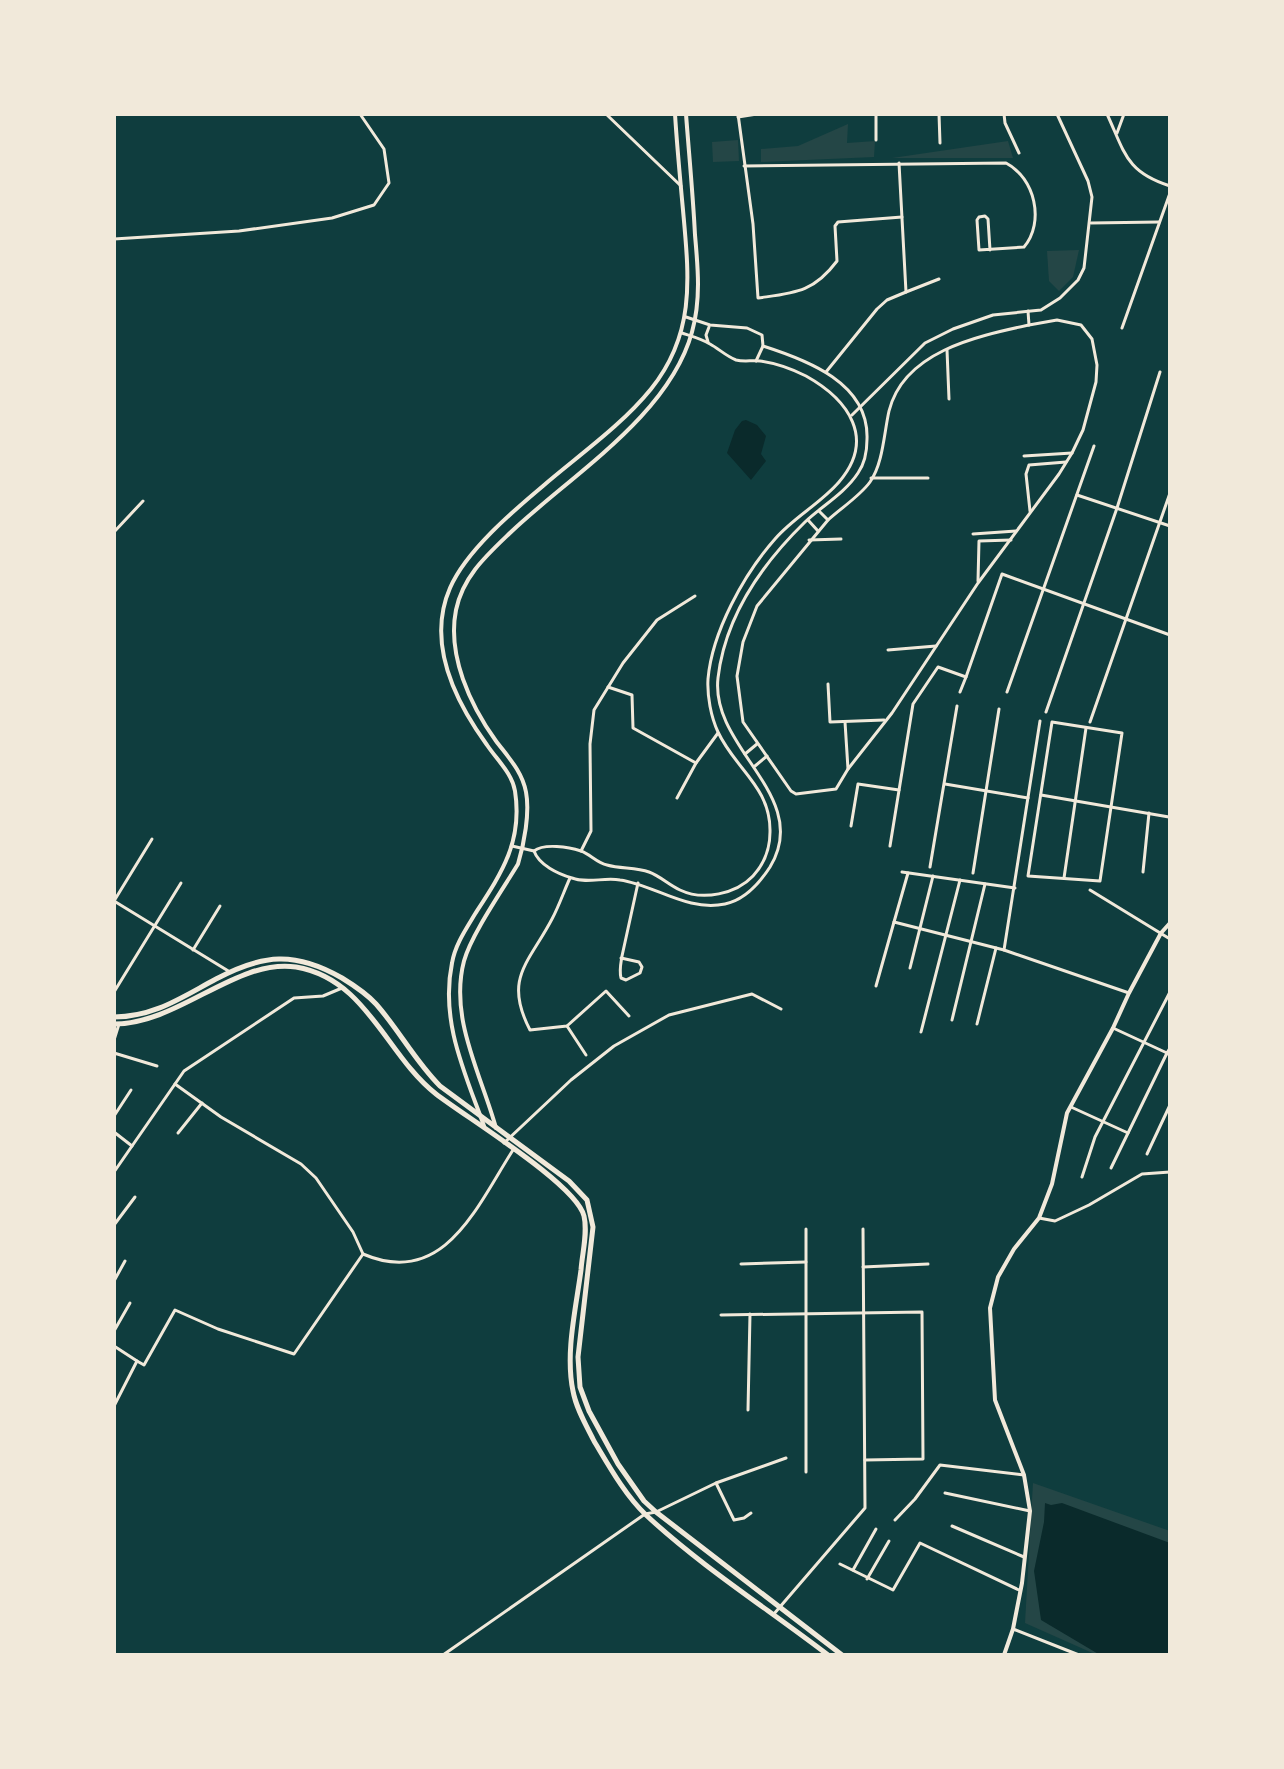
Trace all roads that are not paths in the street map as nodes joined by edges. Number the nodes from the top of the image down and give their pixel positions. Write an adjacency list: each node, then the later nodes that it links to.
1 (360, 114): 25 (street)
2 (606, 114): 19 (street)
3 (675, 114): 19 (street)
4 (686, 114): 32 (street)
5 (757, 114): 12 (street)
6 (876, 114): 14 (street)
7 (939, 114): 15 (street)
8 (1004, 114): 16 (street)
9 (1057, 114): 24 (street)
10 (1107, 114): 13 (street)
11 (1124, 114): 13 (street)
12 (738, 115): 18 (street)
13 (1116, 134): 20 (street)
14 (876, 140)
15 (940, 143)
16 (1019, 153)
17 (899, 163): 18 (street); 22 (street); 26 (street)
18 (744, 166): 22 (street)
19 (681, 186): 31 (street)
20 (1170, 186)
21 (1170, 193): 23 (street)
22 (902, 217): 28 (street)
23 (1160, 222): 24 (street); 36 (street)
24 (1091, 223): 29 (street)
25 (114, 239)
26 (990, 250): 26 (street)
27 (939, 279): 28 (street)
28 (906, 292): 43 (street)
29 (1041, 310): 30 (street); 33 (street)
30 (1028, 311): 35 (street); 46 (street)
31 (686, 317): 32 (street); 37 (street)
32 (695, 320): 34 (street); 38 (street)
33 (1042, 323): 35 (street); 49 (street)
34 (710, 325): 39 (street); 40 (street)
35 (1029, 325): 41 (street)
36 (1122, 328)
37 (682, 333): 38 (street); 114 (street)
38 (691, 336): 39 (street); 116 (street)
39 (708, 342): 42 (street)
40 (763, 346): 42 (street); 43 (street)
41 (947, 350): 45 (street); 52 (street)
42 (756, 361): 47 (street)
43 (826, 372): 46 (street)
44 (1160, 372): 57 (street)
45 (949, 399)
46 (862, 407): 47 (street); 59 (street)
47 (851, 416): 58 (street)
48 (1094, 446): 55 (street)
49 (1072, 453): 50 (street); 51 (street)
50 (1024, 456)
51 (1066, 462): 60 (street); 60 (street)
52 (871, 478): 53 (street); 62 (street)
53 (928, 478)
54 (1170, 493): 63 (street)
55 (1077, 495): 57 (street); 73 (street)
56 (143, 501): 67 (street)
57 (1117, 508): 63 (street); 75 (street)
58 (806, 511): 61 (street); 91 (street)
59 (819, 511): 61 (street); 62 (street)
60 (1030, 511): 66 (street)
61 (810, 518): 65 (street); 88 (street)
62 (828, 520): 65 (street)
63 (1159, 522): 64 (street); 76 (street)
64 (1170, 526)
65 (818, 531): 70 (street)
66 (1016, 531): 68 (street); 71 (street)
67 (114, 532)
68 (973, 534)
69 (841, 539): 70 (street)
70 (809, 540): 96 (street)
71 (1011, 540): 72 (street); 72 (street)
72 (978, 583): 78 (street)
73 (1043, 590): 75 (street); 80 (street); 84 (street)
74 (695, 596): 82 (street)
75 (1082, 604): 76 (street); 87 (street)
76 (1125, 619): 77 (street); 93 (street)
77 (1170, 635)
78 (936, 646): 79 (street); 89 (street)
79 (888, 650)
80 (966, 677): 83 (street); 103 (street)
81 (828, 684): 92 (street)
82 (608, 687): 99 (street); 118 (street)
83 (960, 692)
84 (1007, 692)
85 (957, 706): 102 (street)
86 (999, 709): 104 (street)
87 (1046, 712)
88 (725, 718): 91 (street); 97 (street)
89 (884, 720): 92 (street); 101 (street)
90 (1040, 721): 107 (street)
91 (715, 722): 95 (street)
92 (845, 722): 101 (street)
93 (1090, 722)
94 (1086, 728): 105 (street); 108 (street); 109 (street)
95 (718, 733): 99 (street); 118 (street)
96 (758, 743): 97 (street); 98 (street)
97 (745, 754): 100 (street)
98 (767, 756): 100 (street); 101 (street)
99 (696, 763): 106 (street)
100 (754, 767): 127 (street)
101 (848, 769)
102 (945, 784): 104 (street); 119 (street)
103 (899, 790): 112 (street); 115 (street)
104 (987, 791): 107 (street); 121 (street)
105 (1041, 795): 108 (street); 124 (street)
106 (677, 798)
107 (1029, 798): 129 (street)
108 (1075, 801): 109 (street); 124 (street)
109 (1111, 807): 110 (street); 124 (street)
110 (1149, 813): 111 (street); 120 (street)
111 (1170, 819)
112 (851, 826)
113 (152, 839): 131 (street)
114 (512, 846): 116 (street); 170 (street)
115 (890, 846)
116 (522, 848): 117 (street); 171 (street)
117 (534, 851): 118 (street); 123 (street)
118 (581, 851)
119 (930, 867)
120 (1143, 872)
121 (973, 873)
122 (933, 876): 125 (street); 133 (street); 136 (street)
123 (570, 878): 127 (street); 158 (street)
124 (1064, 878)
125 (960, 880): 128 (street); 138 (street)
126 (181, 883): 135 (street)
127 (638, 883): 144 (street)
128 (985, 884): 129 (street); 140 (street)
129 (1015, 888): 143 (street)
130 (1090, 890): 137 (street)
131 (114, 901): 135 (street)
132 (220, 906): 142 (street)
133 (894, 922): 136 (street); 147 (street)
134 (1170, 923): 137 (street)
135 (153, 925): 142 (street); 149 (street)
136 (922, 928): 138 (street); 145 (street)
137 (1161, 933): 139 (street); 151 (street)
138 (947, 935): 140 (street); 160 (street)
139 (1170, 939)
140 (973, 941): 141 (street); 155 (street)
141 (996, 948): 143 (street); 157 (street)
142 (193, 950): 146 (street)
143 (1004, 950): 151 (street)
144 (621, 958): 144 (street)
145 (910, 968)
146 (230, 972): 154 (main road); 176 (main road)
147 (876, 986)
148 (342, 988): 156 (main road); 168 (street); 179 (main road)
149 (114, 992)
150 (1170, 992): 162 (street)
151 (1129, 993): 159 (street)
152 (781, 1009): 184 (street)
153 (629, 1016): 158 (street)
154 (114, 1017)
155 (952, 1020)
156 (116, 1024): 161 (street)
157 (977, 1024)
158 (567, 1026): 166 (street)
159 (1113, 1028): 162 (street); 174 (street)
160 (921, 1032)
161 (114, 1040)
162 (1144, 1042): 165 (street); 177 (street)
163 (1170, 1048): 165 (street)
164 (114, 1053): 167 (street)
165 (1168, 1054): 182 (street)
166 (586, 1055)
167 (157, 1066)
168 (175, 1084): 172 (street); 185 (street)
169 (131, 1090): 175 (street)
170 (474, 1095): 171 (street); 176 (street)
171 (487, 1097): 178 (street)
172 (202, 1103): 181 (street); 197 (street)
173 (1170, 1105): 187 (street)
174 (1071, 1107): 177 (street); 193 (street)
175 (114, 1116)
176 (482, 1118): 178 (main road); 179 (street)
177 (1102, 1122): 182 (street); 191 (street)
178 (496, 1129): 183 (street); 184 (main road)
179 (486, 1130): 183 (main road)
180 (114, 1132): 185 (street)
181 (178, 1133)
182 (1128, 1133): 188 (street)
183 (498, 1138): 184 (main road)
184 (506, 1140): 186 (main road); 221 (main road)
185 (132, 1146): 189 (street)
186 (513, 1150): 197 (street); 223 (main road)
187 (1147, 1154)
188 (1111, 1168)
189 (114, 1172)
190 (1170, 1172): 193 (street)
191 (1082, 1177)
192 (135, 1197): 194 (street)
193 (1039, 1218): 217 (street)
194 (114, 1225)
195 (806, 1229): 199 (street)
196 (863, 1229): 202 (street)
197 (363, 1254): 211 (street)
198 (125, 1261): 203 (street)
199 (806, 1262): 200 (street); 205 (street)
200 (741, 1264)
201 (928, 1264): 202 (street)
202 (863, 1267): 206 (street)
203 (114, 1281)
204 (130, 1303): 209 (street)
205 (806, 1313): 206 (street); 207 (street); 216 (street)
206 (863, 1313): 215 (street); 215 (street)
207 (750, 1314): 208 (street); 213 (street)
208 (721, 1315)
209 (114, 1331)
210 (114, 1346): 211 (street)
211 (137, 1361): 212 (street)
212 (114, 1406)
213 (748, 1410)
214 (786, 1458): 218 (street)
215 (865, 1460): 233 (street)
216 (806, 1472)
217 (1024, 1475): 220 (street); 224 (street)
218 (716, 1483): 221 (street); 222 (street)
219 (945, 1493): 220 (street)
220 (1030, 1511): 228 (street)
221 (656, 1512): 223 (street); 233 (main road)
222 (751, 1513)
223 (645, 1514): 234 (main road); 236 (street)
224 (895, 1520)
225 (952, 1526): 228 (street)
226 (876, 1529): 230 (street)
227 (889, 1541): 231 (street)
228 (1024, 1557): 232 (street)
229 (840, 1564): 230 (street)
230 (853, 1570): 231 (street)
231 (867, 1579): 232 (street)
232 (1021, 1591): 235 (street)
233 (780, 1609): 234 (street); 238 (main road)
234 (773, 1615): 237 (main road)
235 (1013, 1629): 239 (street); 240 (street)
236 (443, 1655)
237 (828, 1655)
238 (842, 1655)
239 (1004, 1655)
240 (1079, 1655)

